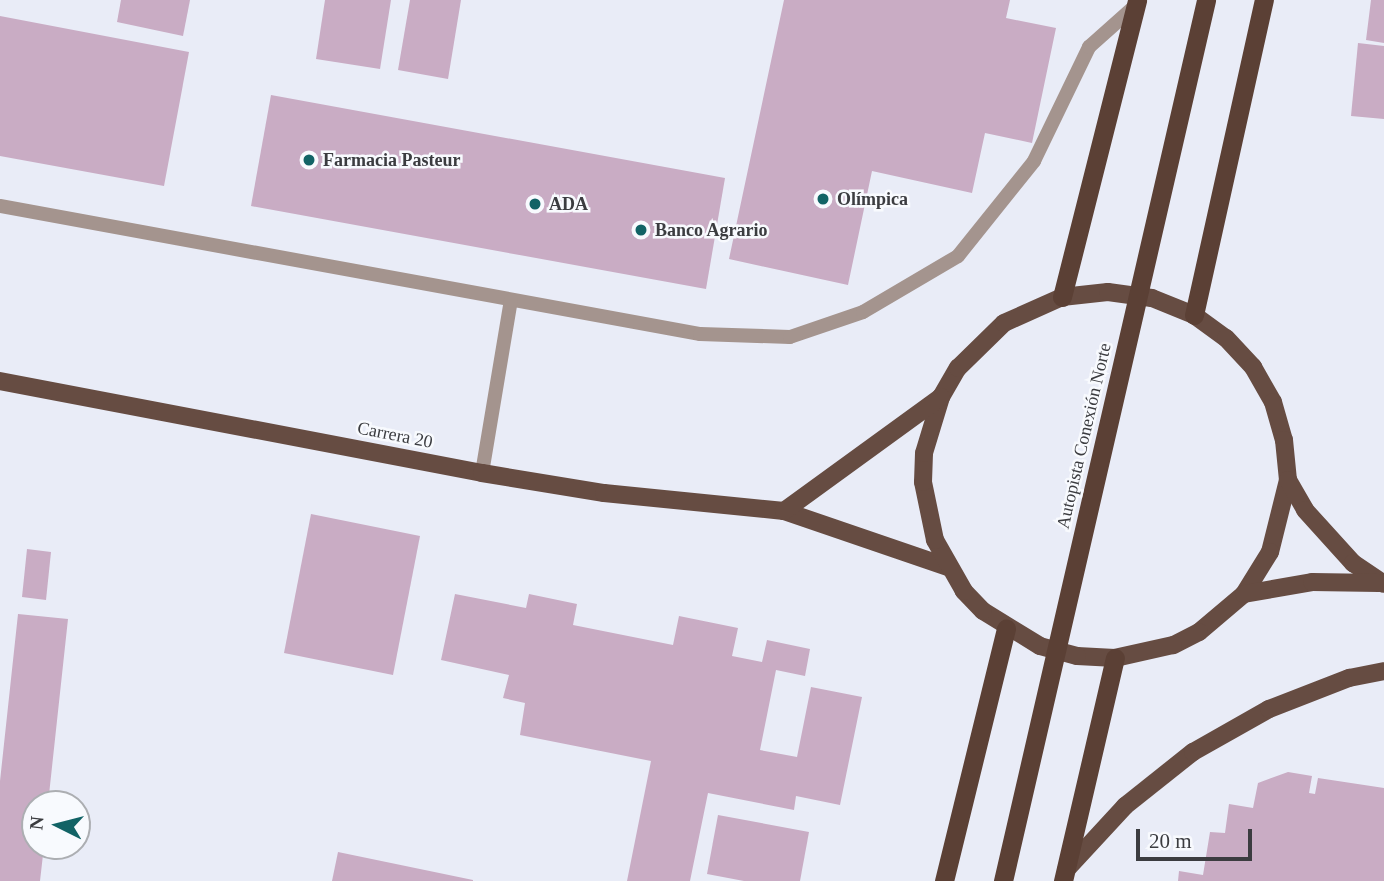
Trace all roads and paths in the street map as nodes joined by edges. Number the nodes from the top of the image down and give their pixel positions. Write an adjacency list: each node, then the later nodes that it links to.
1 (1206, 0): 21 (highway, Autopista Conexión Norte)
2 (1264, 0): 7 (highway)
3 (1137, 2): 5 (highway); 6 (lane)
4 (0, 206): 6 (lane)
5 (1062, 297): 7 (main road); 9 (main road)
6 (511, 300): 10 (lane)
7 (1194, 315): 11 (main road)
8 (0, 381): 10 (main road, Carrera 20)
9 (941, 397): 12 (main road); 13 (main road)
10 (482, 473): 12 (main road, Carrera 20)
11 (1287, 480): 14 (main road); 15 (main road)
12 (784, 511): 13 (main road, Carrera 20)
13 (948, 567): 16 (main road)
14 (1383, 583): 15 (main road)
15 (1244, 594): 17 (main road)
16 (1006, 628): 17 (main road); 20 (highway)
17 (1115, 658): 19 (highway)
18 (1384, 671): 19 (main road)
19 (1064, 875)
20 (944, 881)
21 (1003, 881)

